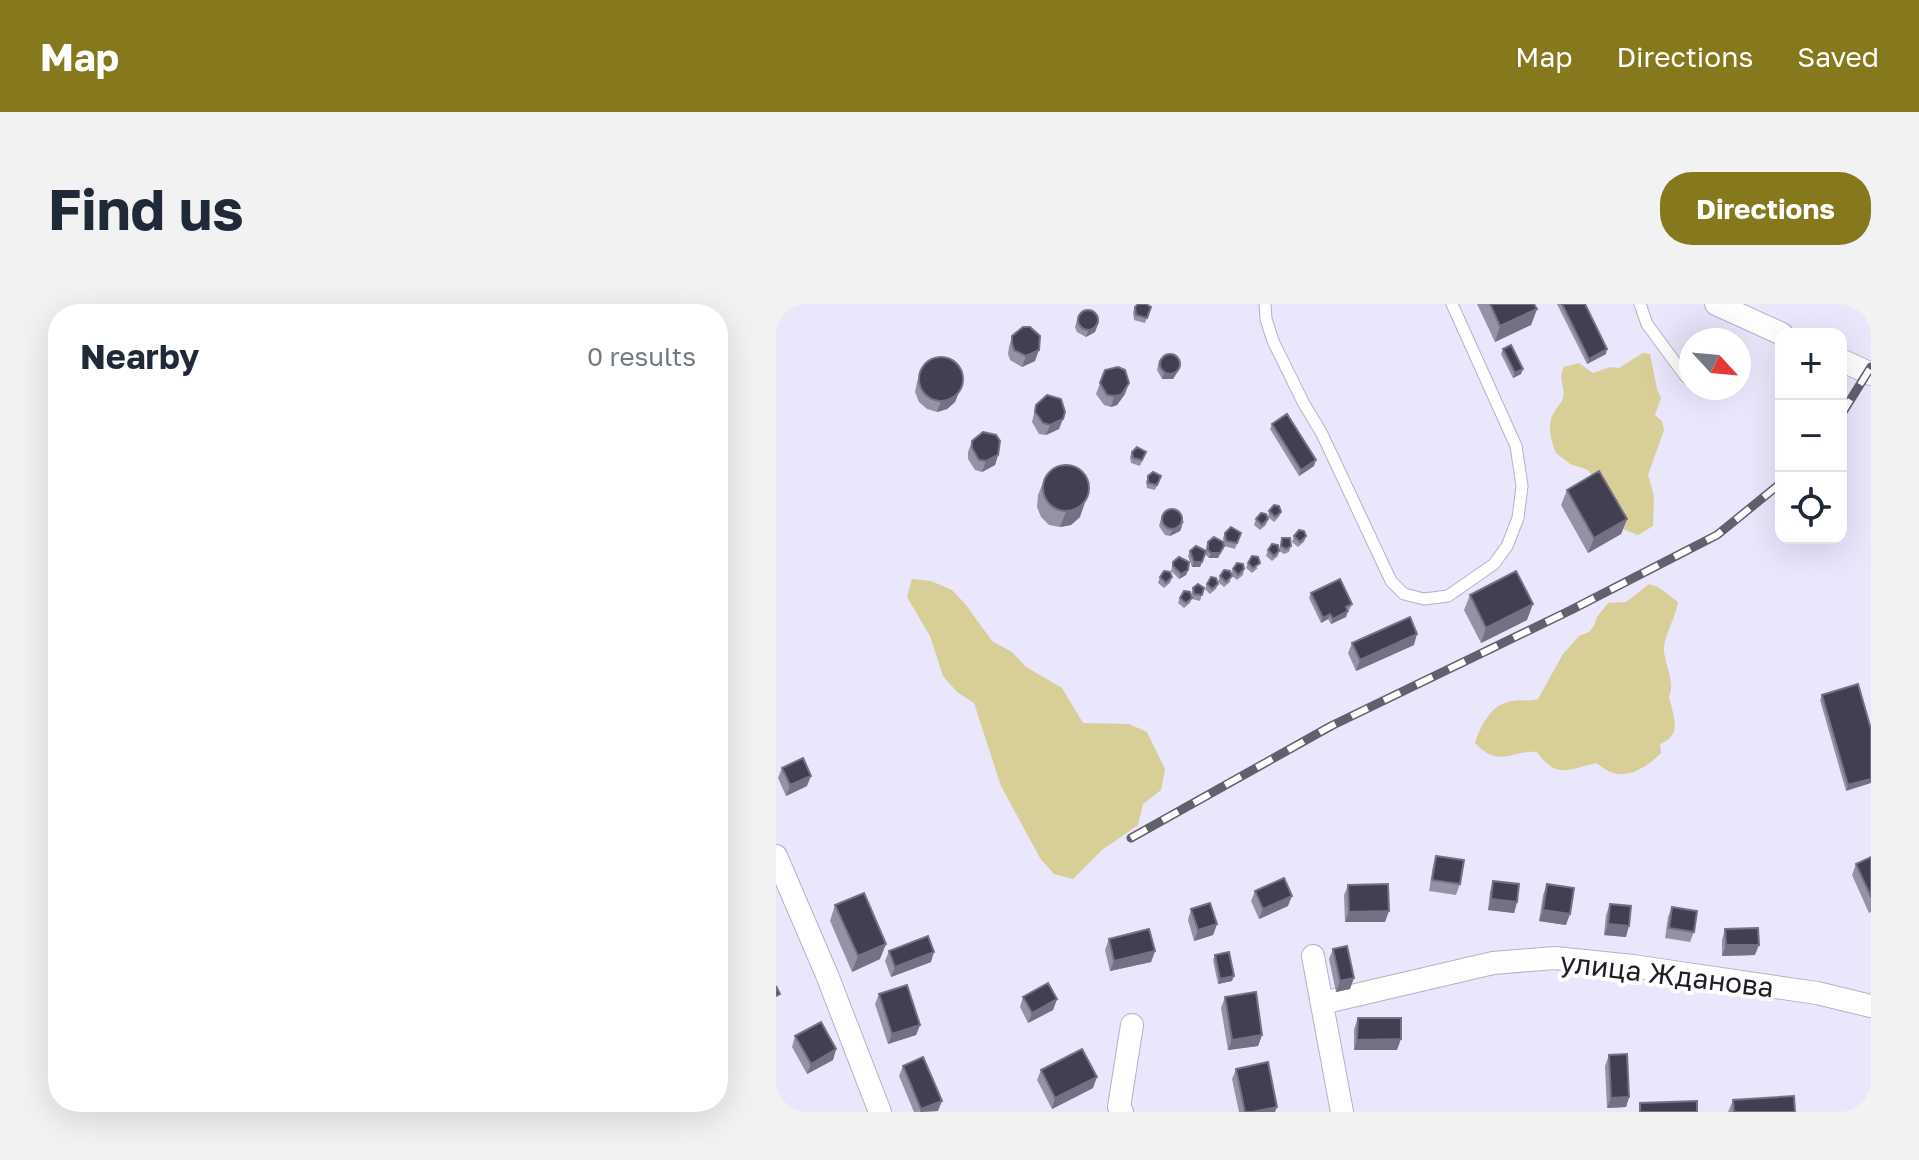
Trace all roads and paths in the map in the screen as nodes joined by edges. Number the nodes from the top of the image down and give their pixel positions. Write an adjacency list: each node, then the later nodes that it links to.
1 (1265, 304): 2 (lane)
2 (1452, 304)
3 (1640, 304): 7 (lane)
4 (1716, 304): 5 (street)
5 (1775, 331)
6 (1847, 363): 8 (street)
7 (1679, 367)
8 (1871, 374)
9 (776, 856): 15 (street)
10 (1313, 956): 11 (street)
11 (1322, 1003): 12 (street, улица Жданова); 16 (street)
12 (1871, 1006)
13 (1132, 1025): 14 (street)
14 (1118, 1110)
15 (880, 1112)
16 (1342, 1112)

